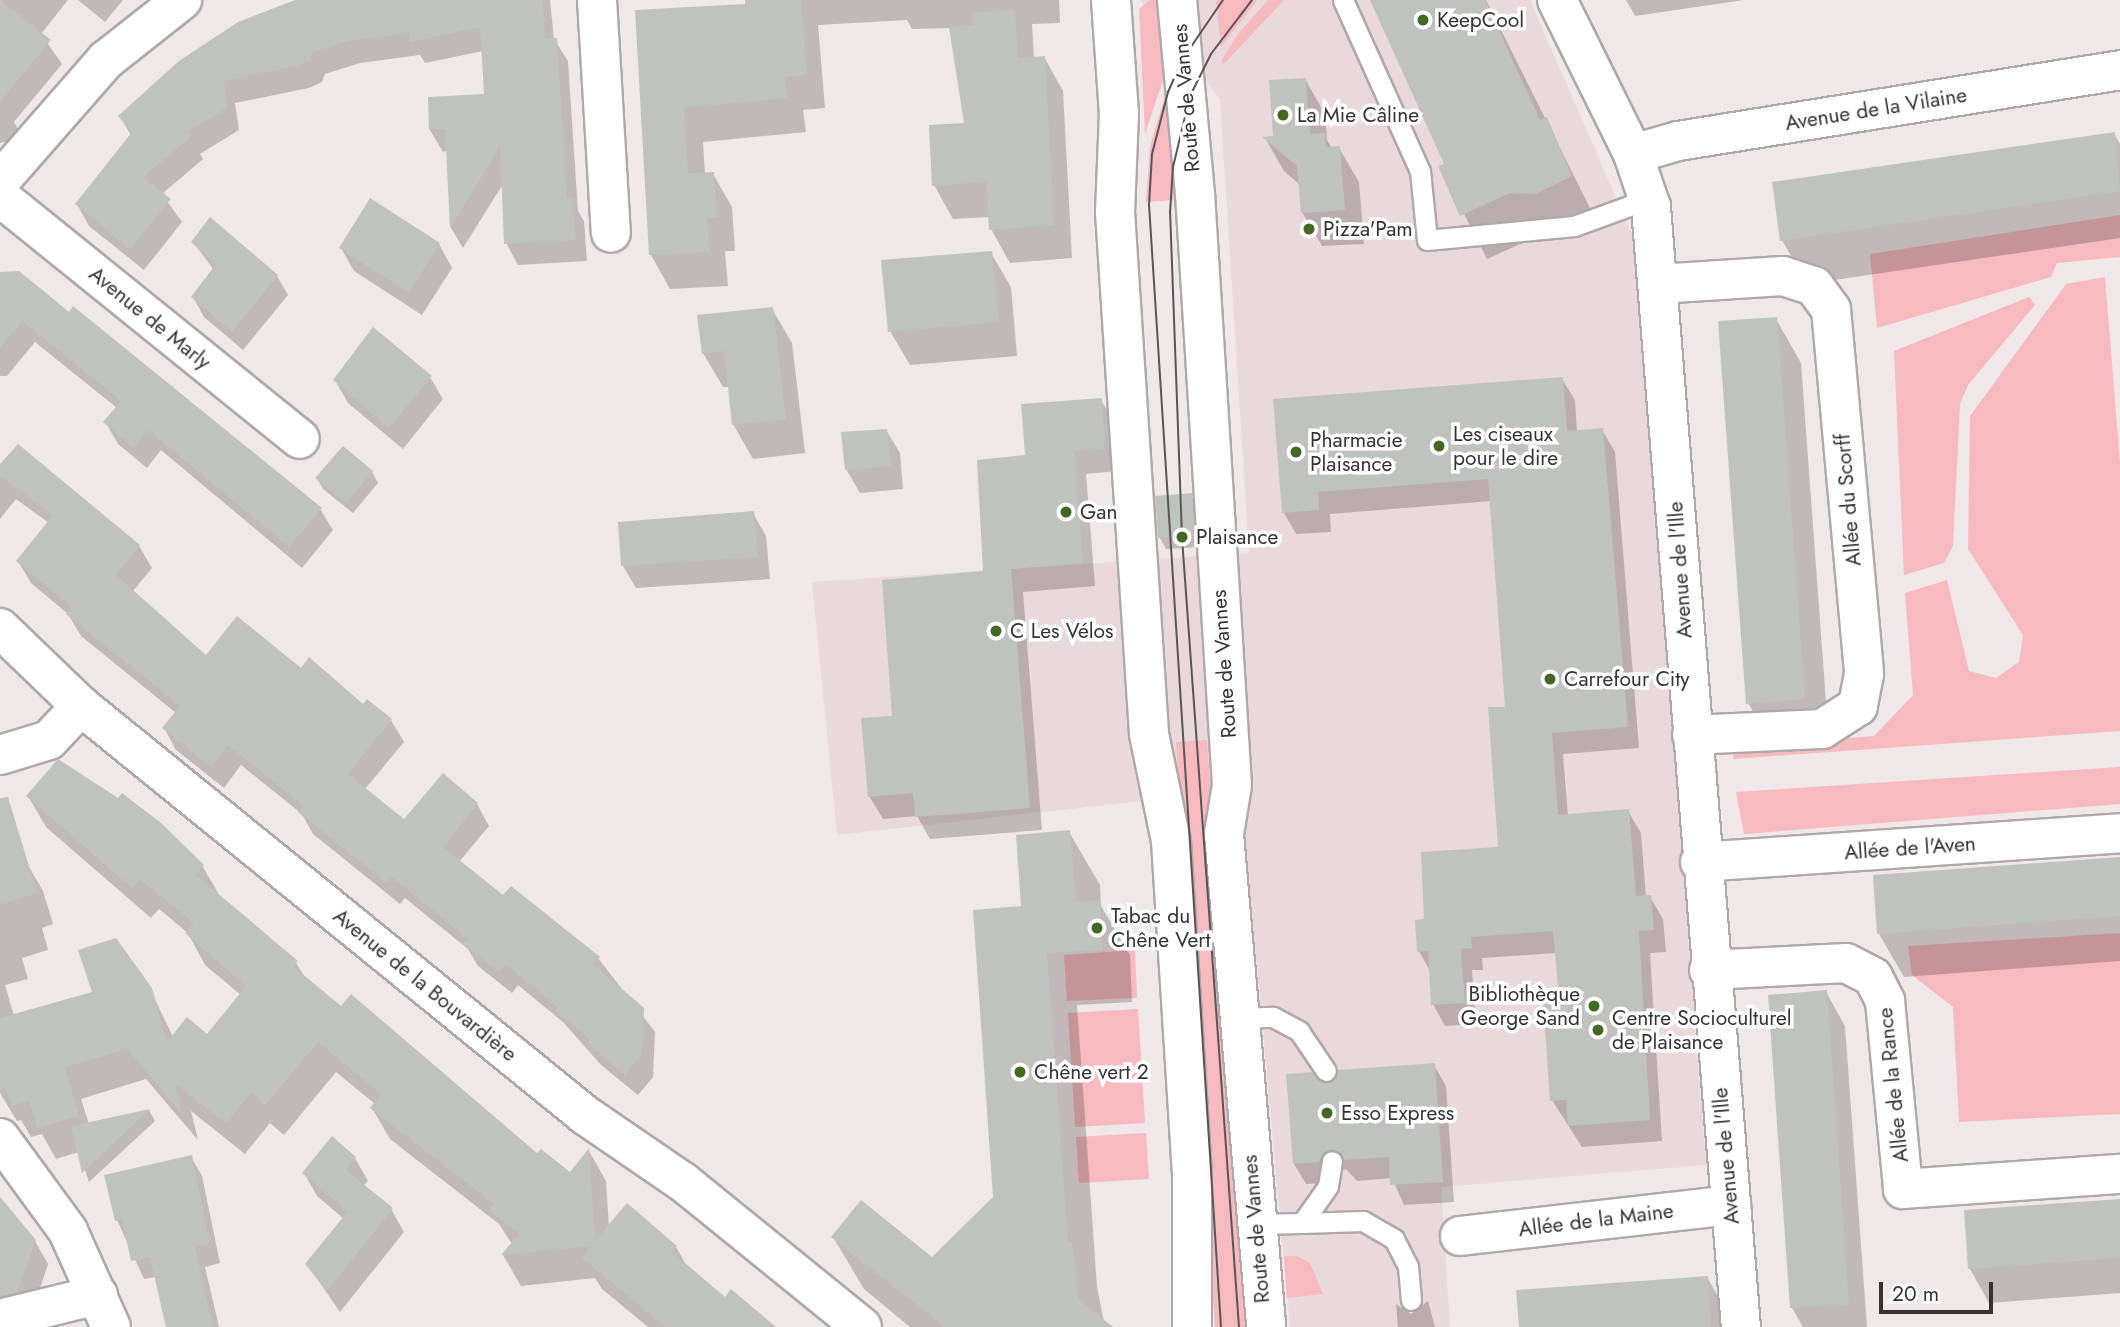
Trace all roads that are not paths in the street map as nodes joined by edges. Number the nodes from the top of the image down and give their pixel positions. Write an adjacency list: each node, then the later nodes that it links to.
1 (182, 0): 9 (street)
2 (597, 0): 12 (street)
3 (1111, 0): 35 (street)
4 (1177, 0): 22 (street, Route de Vannes)
5 (1343, 0): 11 (lane)
6 (1557, 0): 8 (street, Avenue de l'Ille)
7 (2120, 71): 8 (street, Avenue de la Vilaine)
8 (1633, 154): 11 (street, Avenue de l'Ille)
9 (0, 181)
10 (0, 197): 14 (street, Avenue de Marly)
11 (1648, 198): 13 (street, Avenue de l'Ille)
12 (611, 233)
13 (1658, 284): 17 (street, Avenue de l'Ille); 17 (street, Allée du Scorff)
14 (300, 439)
15 (0, 628): 16 (street, Avenue de la Bouvardière)
16 (81, 706): 18 (street); 34 (street, Avenue de la Bouvardière)
17 (1692, 735): 20 (street, Avenue de l'Ille)
18 (0, 755)
19 (2120, 833): 20 (street, Allée de l'Aven)
20 (1700, 862): 21 (street, Avenue de l'Ille)
21 (1709, 970): 26 (street, Allée de la Rance); 27 (street, Avenue de l'Ille)
22 (1238, 1018): 23 (lane); 29 (street, Route de Vannes)
23 (1326, 1071)
24 (0, 1138): 32 (street)
25 (1332, 1161): 28 (lane)
26 (2120, 1174)
27 (1731, 1205): 30 (street, Allée de la Maine); 37 (street, Avenue de l'Ille)
28 (1302, 1223): 29 (lane); 31 (lane)
29 (1254, 1224): 36 (street, Route de Vannes)
30 (1460, 1236)
31 (1411, 1300)
32 (104, 1311): 33 (street)
33 (0, 1319)
34 (862, 1327)
35 (1192, 1327)
36 (1266, 1327)
37 (1741, 1327)

